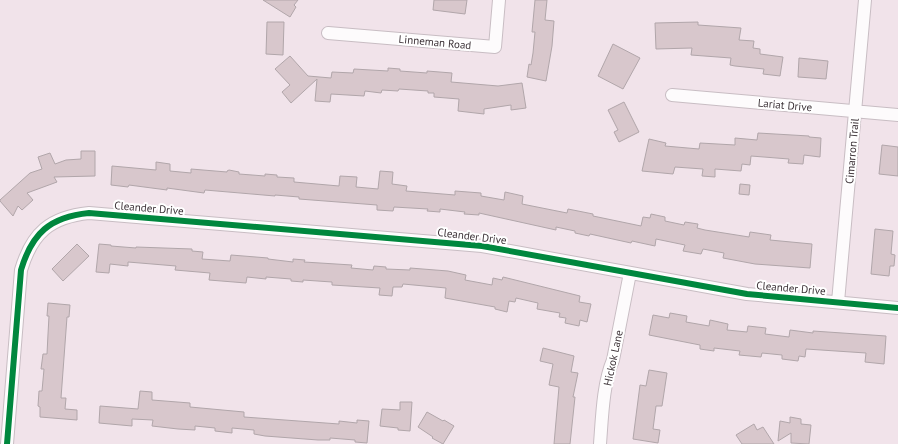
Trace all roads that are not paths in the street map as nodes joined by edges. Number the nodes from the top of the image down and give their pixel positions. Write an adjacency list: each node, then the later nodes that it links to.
1 (499, 0): 3 (street, Linneman Road)
2 (865, 0): 5 (street, Cimarron Trail)
3 (328, 33)
4 (672, 95): 5 (street, Lariat Drive)
5 (855, 111): 6 (street, Lariat Drive); 8 (street, Cimarron Trail)
6 (898, 115)
7 (630, 273): 8 (street, Cleander Drive); 10 (street, Cleander Drive); 11 (street, Hickok Lane)
8 (838, 302): 9 (street, Cleander Drive)
9 (898, 308)
10 (7, 444)
11 (600, 444)

